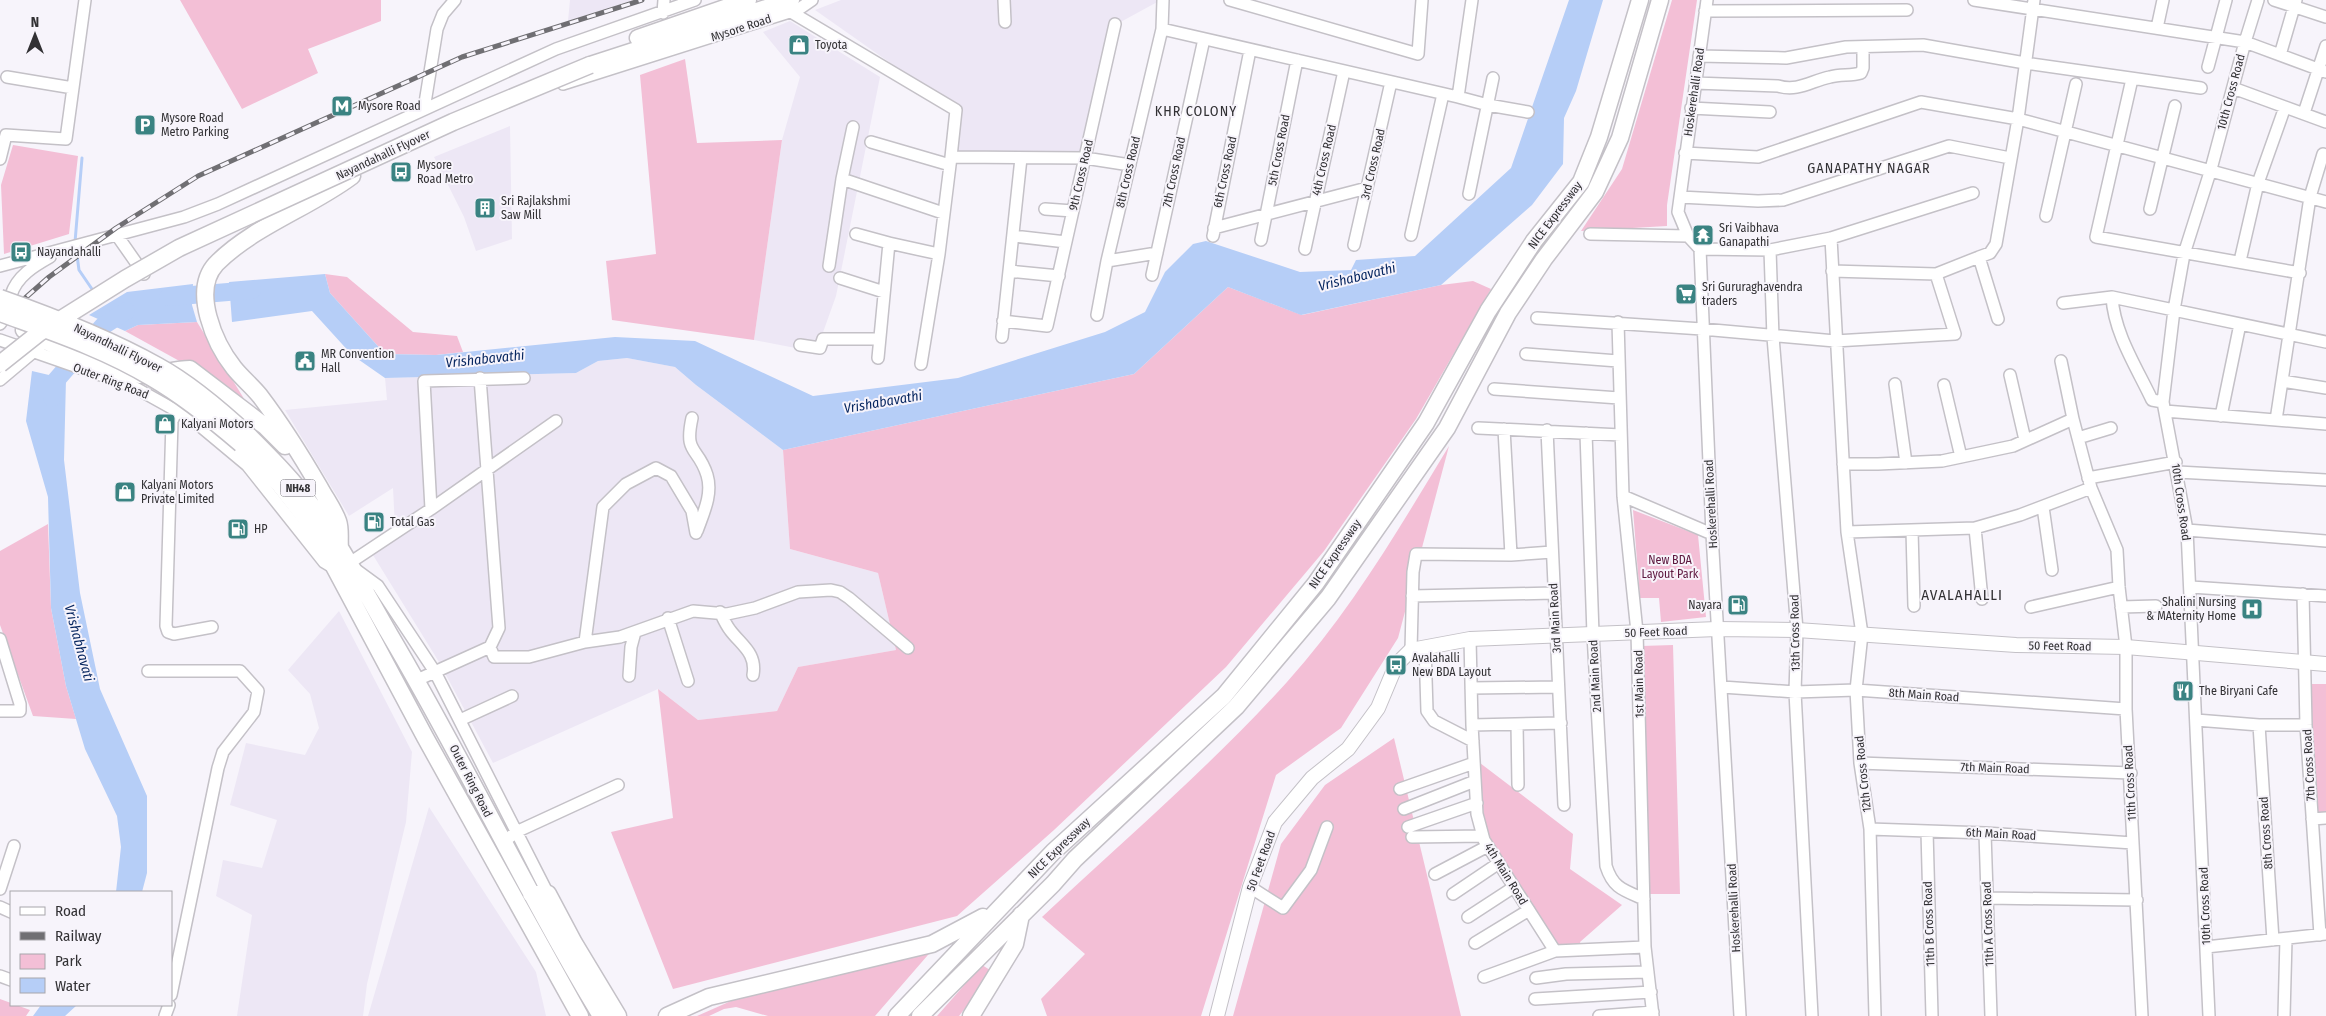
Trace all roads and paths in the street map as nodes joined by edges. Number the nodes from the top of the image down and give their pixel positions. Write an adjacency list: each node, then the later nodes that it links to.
1 (85, 0): 52 (street)
2 (455, 0): 61 (street)
3 (664, 0): 24 (street)
4 (695, 0): 24 (street)
5 (748, 0): 40 (highway, Nayandahalli Flyover)
6 (812, 0): 21 (street, Mysore Road)
7 (1004, 0): 27 (street)
8 (1163, 0): 30 (street, 8th Cross Road)
9 (1230, 0): 26 (street)
10 (1422, 0): 26 (street)
11 (1472, 0): 56 (street)
12 (1640, 0): 298 (highway, NICE Expressway)
13 (1660, 0): 300 (highway, NICE Expressway)
14 (1974, 0): 20 (street)
15 (2163, 0): 29 (street)
16 (2226, 0): 31 (street)
17 (2258, 0): 34 (street, 10th Cross Road)
18 (2274, 0): 19 (street)
19 (2295, 4): 25 (street); 38 (street)
20 (2033, 5): 29 (street); 42 (street)
21 (791, 6): 40 (highway, Nayandahalli Flyover); 78 (street); 81 (street, Mysore Road)
22 (1706, 6): 23 (street); 39 (street, Hoskerehalli Road)
23 (1907, 10)
24 (663, 13): 61 (street)
25 (2326, 17)
26 (1303, 20): 32 (street)
27 (1005, 22)
28 (1115, 24): 74 (street, 9th Cross Road)
29 (2157, 28): 31 (street)
30 (1162, 29): 33 (street); 79 (street, 8th Cross Road)
31 (2215, 36): 34 (street); 43 (street)
32 (1340, 38)
33 (1204, 39): 37 (street); 114 (street, 7th Cross Road)
34 (2244, 42): 38 (street); 54 (street, 10th Cross Road)
35 (2326, 46): 45 (street)
36 (1863, 47): 39 (street); 42 (street); 50 (street)
37 (1250, 50): 41 (street); 96 (street, 6th Cross Road)
38 (2280, 55): 45 (street)
39 (1699, 56): 50 (street, Hoskerehalli Road)
40 (588, 60): 153 (highway, Nayandahalli Flyover, bridge); 158 (highway, Nayandahalli Flyover, bridge)
41 (1297, 60): 44 (street); 95 (street, 5th Cross Road)
42 (2026, 63): 48 (street); 65 (street)
43 (2208, 67)
44 (1344, 71): 49 (street); 89 (street, 4th Cross Road)
45 (2322, 71): 64 (street)
46 (7, 77): 52 (street)
47 (1493, 78): 57 (street)
48 (2132, 79): 53 (street); 70 (street)
49 (1392, 82): 55 (street); 84 (street, 3rd Cross Road)
50 (1695, 83): 60 (street, Hoskerehalli Road)
51 (2076, 84): 68 (street)
52 (73, 88): 77 (street)
53 (2201, 88)
54 (2233, 88): 59 (street); 80 (street, 10th Cross Road)
55 (1443, 94): 56 (street); 102 (street)
56 (1458, 97): 57 (street)
57 (1488, 105): 62 (street); 86 (street)
58 (2175, 106): 76 (street)
59 (2285, 107): 64 (street); 83 (street)
60 (1691, 108): 63 (street); 71 (street, Hoskerehalli Road)
61 (424, 109): 99 (street)
62 (1528, 112)
63 (1770, 112)
64 (2304, 114): 66 (street)
65 (2018, 119): 68 (street); 71 (street); 75 (street)
66 (2326, 122)
67 (853, 127): 82 (street)
68 (2066, 132): 70 (street); 97 (street)
69 (871, 142): 78 (street)
70 (2118, 146): 76 (street); 116 (street)
71 (1685, 153): 87 (street, Hoskerehalli Road)
72 (2323, 154): 88 (street)
73 (1021, 158): 74 (street); 78 (street); 103 (street)
74 (1085, 158): 79 (street); 93 (street, 9th Cross Road)
75 (2010, 158): 87 (street); 117 (street)
76 (2163, 158): 80 (street); 92 (street)
77 (0, 159)
78 (951, 161): 94 (street)
79 (1130, 165): 118 (street, 8th Cross Road)
80 (2211, 169): 83 (street); 116 (street, 10th Cross Road)
81 (352, 176): 125 (street, Mysore Road); 194 (highway)
82 (842, 179): 94 (street); 121 (street)
83 (2258, 183): 88 (street); 119 (street)
84 (1368, 188): 89 (street); 109 (street, 3rd Cross Road)
85 (1973, 193): 105 (street)
86 (1469, 194)
87 (1680, 197): 104 (street, Hoskerehalli Road)
88 (2310, 198): 90 (street); 124 (street)
89 (1315, 201): 95 (street); 112 (street, 4th Cross Road)
90 (2326, 202)
91 (1046, 209): 93 (street)
92 (2150, 209)
93 (1073, 211): 107 (street, 9th Cross Road)
94 (943, 213): 115 (street)
95 (1266, 214): 96 (street, 6th Cross Road); 106 (street, 5th Cross Road)
96 (1216, 215): 98 (street)
97 (2046, 216)
98 (1232, 217)
99 (116, 234): 111 (street); 125 (street)
100 (856, 234): 108 (street)
101 (1590, 234): 104 (street)
102 (1411, 235)
103 (1012, 236): 107 (street); 122 (street)
104 (1688, 236): 110 (street, Hoskerehalli Road)
105 (1831, 238): 113 (street); 123 (street, 12th Cross Road)
106 (1261, 240)
107 (1066, 242): 128 (street, 9th Cross Road)
108 (890, 243): 115 (street); 130 (street)
109 (1354, 245)
110 (1700, 249): 113 (street); 142 (street, Hoskerehalli Road)
111 (62, 250): 120 (street); 138 (street)
112 (1305, 250)
113 (1770, 250): 145 (street, 13th Cross Road)
114 (1157, 253): 118 (street); 127 (street, 7th Cross Road)
115 (940, 254): 159 (street)
116 (2184, 254): 119 (street); 134 (street, 10th Cross Road)
117 (1979, 257): 126 (street); 137 (street)
118 (1107, 261): 135 (street, 8th Cross Road)
119 (2240, 261): 124 (street)
120 (0, 266)
121 (830, 266)
122 (1008, 271): 128 (street); 139 (street)
123 (1832, 271): 126 (street); 148 (street, 12th Cross Road)
124 (2300, 273): 143 (street)
125 (144, 274): 151 (street, Mysore Road)
126 (1936, 274): 148 (street)
127 (1152, 275)
128 (1058, 276): 139 (street, 9th Cross Road)
129 (840, 278): 130 (street)
130 (884, 292): 146 (street)
131 (0, 298): 187 (highway, Nayandhalli Flyover, bridge)
132 (2112, 298): 133 (street); 134 (street); 172 (street)
133 (2063, 303)
134 (2174, 310): 141 (street); 172 (street, 10th Cross Road)
135 (1097, 315)
136 (1538, 318): 140 (street)
137 (1998, 318)
138 (1, 319): 151 (highway); 187 (highway, Nayandhalli Flyover, bridge)
139 (1003, 321): 144 (street)
140 (1618, 322): 142 (street); 156 (street, 1st Main Road)
141 (2240, 324): 143 (street); 174 (street)
142 (1702, 329): 145 (street); 204 (street, Hoskerehalli Road)
143 (2290, 334): 149 (street); 166 (street)
144 (1002, 337)
145 (1773, 337): 148 (street); 226 (street, 13th Cross Road)
146 (879, 339): 150 (street); 155 (street)
147 (0, 340): 152 (street)
148 (1835, 341): 191 (street, 12th Cross Road)
149 (2326, 342)
150 (800, 345)
151 (52, 349): 152 (street, Mysore Road); 152 (street); 160 (highway)
152 (33, 352): 165 (street, Mysore Road)
153 (0, 354)
154 (1526, 354): 156 (street)
155 (878, 358)
156 (1618, 361): 171 (street, 1st Main Road)
157 (2061, 361): 176 (street, 11th Cross Road)
158 (0, 364)
159 (921, 364)
160 (90, 366): 161 (highway); 173 (street, Outer Ring Road)
161 (198, 374): 173 (street); 194 (highway)
162 (2010, 375): 188 (street)
163 (480, 378): 164 (street); 193 (street); 199 (street)
164 (524, 378)
165 (0, 380)
166 (2282, 381): 169 (street); 177 (street)
167 (1895, 384): 190 (street)
168 (1944, 385): 189 (street)
169 (2326, 388)
170 (1494, 389): 171 (street)
171 (1619, 398): 185 (street, 1st Main Road)
172 (2164, 406): 174 (street); 192 (street, 10th Cross Road)
173 (176, 409): 209 (street, Outer Ring Road); 224 (street)
174 (2221, 416): 177 (street)
175 (692, 418): 234 (street)
176 (2073, 419): 186 (street, 11th Cross Road); 188 (street)
177 (2276, 420): 179 (street)
178 (556, 421): 193 (street)
179 (2326, 424)
180 (1478, 428): 182 (street)
181 (2111, 428): 186 (street)
182 (1504, 429): 183 (street); 208 (street)
183 (1547, 430): 184 (street); 207 (street, 3rd Main Road)
184 (1586, 433): 185 (street); 229 (street, 2nd Main Road)
185 (1621, 435): 197 (street, 1st Main Road)
186 (2078, 438): 196 (street, 11th Cross Road)
187 (245, 440): 206 (highway, NH48); 209 (highway, Outer Ring Road)
188 (2026, 440): 189 (street)
189 (1961, 457): 190 (street)
190 (1906, 463): 191 (street)
191 (1843, 464): 203 (street, 12th Cross Road)
192 (2177, 467): 195 (street); 196 (street); 202 (street, 10th Cross Road)
193 (487, 472): 199 (street); 236 (street)
194 (311, 473): 206 (highway)
195 (2326, 480)
196 (2089, 483): 198 (street); 211 (street, 11th Cross Road)
197 (1623, 496): 204 (street); 228 (street, 1st Main Road)
198 (2043, 506): 200 (street); 210 (street)
199 (432, 509): 209 (street)
200 (1976, 528): 201 (street); 217 (street)
201 (1912, 530): 203 (street); 218 (street)
202 (2187, 530): 205 (street); 212 (street, 10th Cross Road)
203 (1847, 532): 230 (street, 12th Cross Road)
204 (1712, 534): 225 (street, Hoskerehalli Road)
205 (2326, 541)
206 (340, 548): 209 (highway, Outer Ring Road)
207 (1552, 552): 208 (street); 213 (street, 3rd Main Road)
208 (1511, 555): 215 (street)
209 (342, 566): 244 (street); 247 (highway, Outer Ring Road); 312 (highway, Outer Ring Road)
210 (2052, 570)
211 (2119, 587): 220 (street); 221 (street, 11th Cross Road)
212 (2191, 587): 214 (street); 240 (street, 10th Cross Road)
213 (1554, 593): 215 (street); 231 (street, 3rd Main Road)
214 (2303, 594): 216 (street); 241 (street, 7th Cross Road)
215 (1412, 596): 239 (street)
216 (2326, 596)
217 (1982, 599)
218 (1914, 606)
219 (2156, 606): 221 (street)
220 (2031, 607)
221 (2121, 607): 237 (street, 11th Cross Road)
222 (720, 612): 223 (street); 238 (street); 245 (street)
223 (668, 618): 227 (street); 248 (street)
224 (212, 627)
225 (1717, 629): 226 (main road, 50 Feet Road); 228 (main road, 50 Feet Road); 250 (street, Hoskerehalli Road)
226 (1797, 630): 230 (main road, 50 Feet Road); 253 (street, 13th Cross Road)
227 (635, 632): 234 (street); 246 (street)
228 (1637, 632): 229 (main road, 50 Feet Road); 296 (street, 1st Main Road)
229 (1593, 634): 231 (main road, 50 Feet Road); 296 (street, 2nd Main Road)
230 (1862, 634): 237 (main road, 50 Feet Road); 252 (street, 12th Cross Road)
231 (1556, 636): 233 (main road, 50 Feet Road); 249 (street, 3rd Main Road)
232 (0, 639): 256 (street)
233 (1470, 639): 235 (main road, 50 Feet Road); 251 (street, 4th Main Road)
234 (585, 642): 236 (street)
235 (1424, 646): 239 (main road, 50 Feet Road); 264 (street)
236 (490, 647): 244 (street)
237 (2126, 647): 240 (main road, 50 Feet Road); 255 (street, 11th Cross Road)
238 (908, 648)
239 (1410, 650): 289 (main road, 50 Feet Road)
240 (2194, 654): 241 (main road, 50 Feet Road); 258 (street, 10th Cross Road)
241 (2304, 662): 242 (main road, 50 Feet Road); 262 (street, 7th Cross Road)
242 (2326, 664)
243 (148, 671): 313 (street)
244 (435, 672): 247 (street); 257 (street)
245 (753, 675)
246 (629, 676)
247 (417, 680): 283 (highway, Outer Ring Road)
248 (688, 681)
249 (1558, 687): 251 (street); 259 (street, 3rd Main Road)
250 (1722, 687): 253 (street, 8th Main Road); 327 (street, Hoskerehalli Road)
251 (1471, 688): 261 (street, 4th Main Road)
252 (1856, 690): 253 (street, 8th Main Road); 255 (street, 8th Main Road); 266 (street, 12th Cross Road)
253 (1795, 692): 328 (street, 13th Cross Road)
254 (512, 696): 257 (street)
255 (2126, 709): 267 (street, 11th Cross Road)
256 (0, 711)
257 (460, 720): 280 (street)
258 (2196, 720): 263 (street); 306 (street, 10th Cross Road)
259 (1561, 723): 260 (street); 273 (street, 3rd Main Road)
260 (1517, 724): 261 (street); 270 (street)
261 (1472, 725): 264 (street, 4th Main Road)
262 (2306, 725): 263 (street); 276 (street, 7th Cross Road)
263 (2259, 726): 304 (street, 8th Cross Road)
264 (1473, 741): 265 (street, 4th Main Road)
265 (1474, 763): 268 (street, 4th Main Road); 271 (street)
266 (1860, 764): 267 (street, 7th Main Road); 278 (street, 12th Cross Road)
267 (2131, 773): 284 (street, 11th Cross Road)
268 (1475, 781): 272 (street, 4th Main Road); 274 (street)
269 (618, 785): 280 (street)
270 (1518, 785)
271 (1400, 789)
272 (1477, 803): 282 (street, 4th Main Road); 282 (street)
273 (1564, 805)
274 (1404, 809)
275 (2326, 818): 276 (street)
276 (2312, 819): 288 (street, 7th Cross Road)
277 (1327, 827): 289 (street)
278 (1870, 829): 279 (street, 6th Main Road); 329 (street, 12th Cross Road)
279 (1927, 831): 281 (street, 6th Main Road); 330 (street, 11th B Cross Road)
280 (516, 832): 283 (street); 293 (street)
281 (1985, 832): 284 (street, 6th Main Road); 295 (street, 11th A Cross Road)
282 (1485, 841): 286 (street, 4th Main Road); 287 (street)
283 (503, 843): 292 (highway, Outer Ring Road)
284 (2133, 843): 297 (street, 11th Cross Road)
285 (14, 846): 291 (street)
286 (1499, 863): 290 (street, 4th Main Road); 294 (street)
287 (1435, 874)
288 (2322, 874): 302 (street, 7th Cross Road)
289 (1250, 887): 325 (main road, 50 Feet Road)
290 (1514, 887): 299 (street, 4th Main Road); 301 (street)
291 (0, 889)
292 (531, 894): 293 (highway); 319 (highway, Outer Ring Road)
293 (548, 894): 320 (highway)
294 (1453, 894)
295 (1987, 898): 297 (street); 331 (street, 11th A Cross Road)
296 (1644, 899): 307 (street, 1st Main Road)
297 (2137, 900): 332 (street, 11th Cross Road)
298 (1006, 901): 321 (highway); 322 (highway, NICE Expressway)
299 (1529, 910): 305 (street); 308 (street, 4th Main Road)
300 (1021, 915): 323 (highway, NICE Expressway); 324 (highway)
301 (1468, 917)
302 (2323, 935): 303 (street)
303 (2286, 939): 304 (street); 334 (street)
304 (2273, 940): 306 (street)
305 (1475, 943)
306 (2206, 947): 333 (street, 10th Cross Road)
307 (1645, 948): 308 (street); 309 (street, 1st Main Road)
308 (1555, 951): 310 (street)
309 (1648, 972): 311 (street); 314 (street, 1st Main Road)
310 (1484, 977)
311 (1536, 978)
312 (560, 982): 317 (highway); 318 (highway, Outer Ring Road)
313 (172, 990)
314 (1651, 992): 315 (street); 316 (street, 1st Main Road)
315 (1535, 999)
316 (1653, 1014): 326 (street)
317 (564, 1016)
318 (580, 1016)
319 (601, 1016)
320 (618, 1016)
321 (667, 1016)
322 (896, 1016)
323 (920, 1016)
324 (971, 1016)
325 (1217, 1016)
326 (1598, 1016)
327 (1740, 1016)
328 (1812, 1016)
329 (1875, 1016)
330 (1932, 1016)
331 (1991, 1016)
332 (2142, 1016)
333 (2209, 1016)
334 (2284, 1016)

